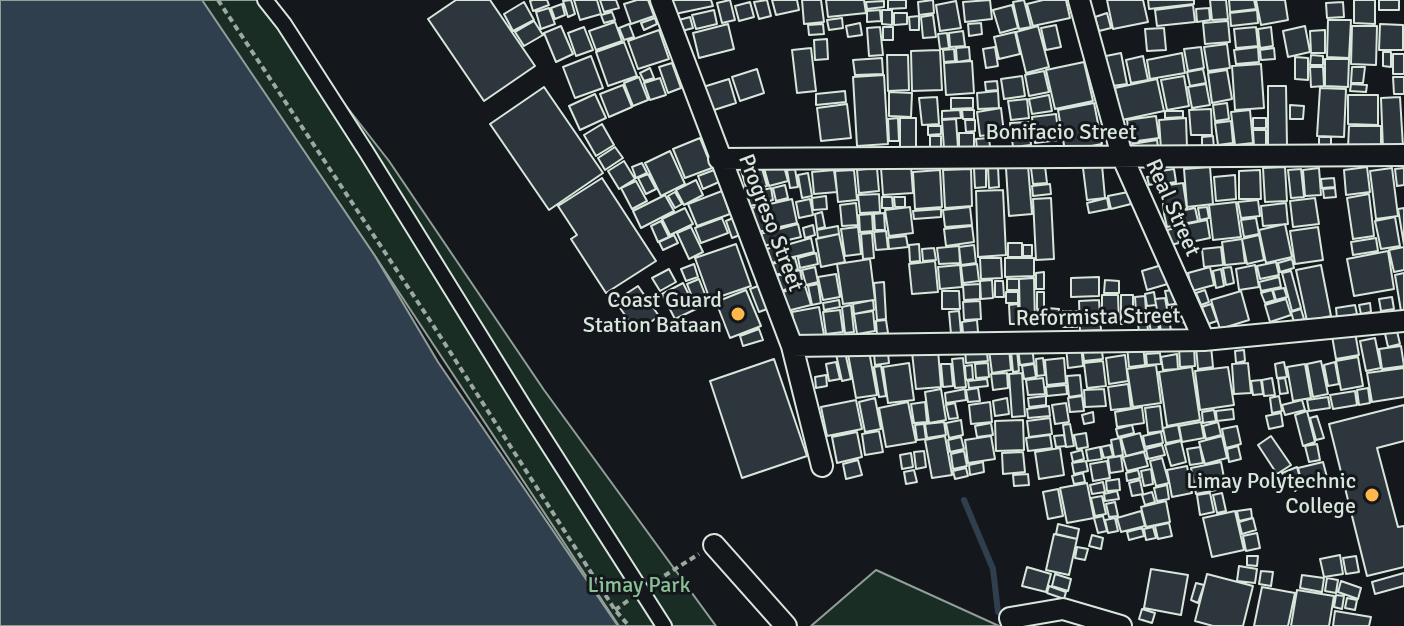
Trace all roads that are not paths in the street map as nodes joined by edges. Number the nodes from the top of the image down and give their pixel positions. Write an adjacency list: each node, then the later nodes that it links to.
1 (265, 0): 12 (street)
2 (661, 0): 6 (street, Progreso Street)
3 (1079, 0): 5 (street, Real Street)
4 (1404, 155): 5 (street, Bonifacio Street)
5 (1122, 156): 6 (street, Bonifacio Street); 8 (street, Real Street)
6 (719, 159): 9 (street, Progreso Street)
7 (1404, 321): 8 (street, Reformista Street)
8 (1204, 340): 9 (street, Reformista Street)
9 (792, 346): 10 (street, Progreso Street)
10 (822, 466)
11 (714, 545): 13 (street)
12 (664, 626)
13 (786, 626)
14 (1013, 626): 15 (street)
15 (1121, 626)

